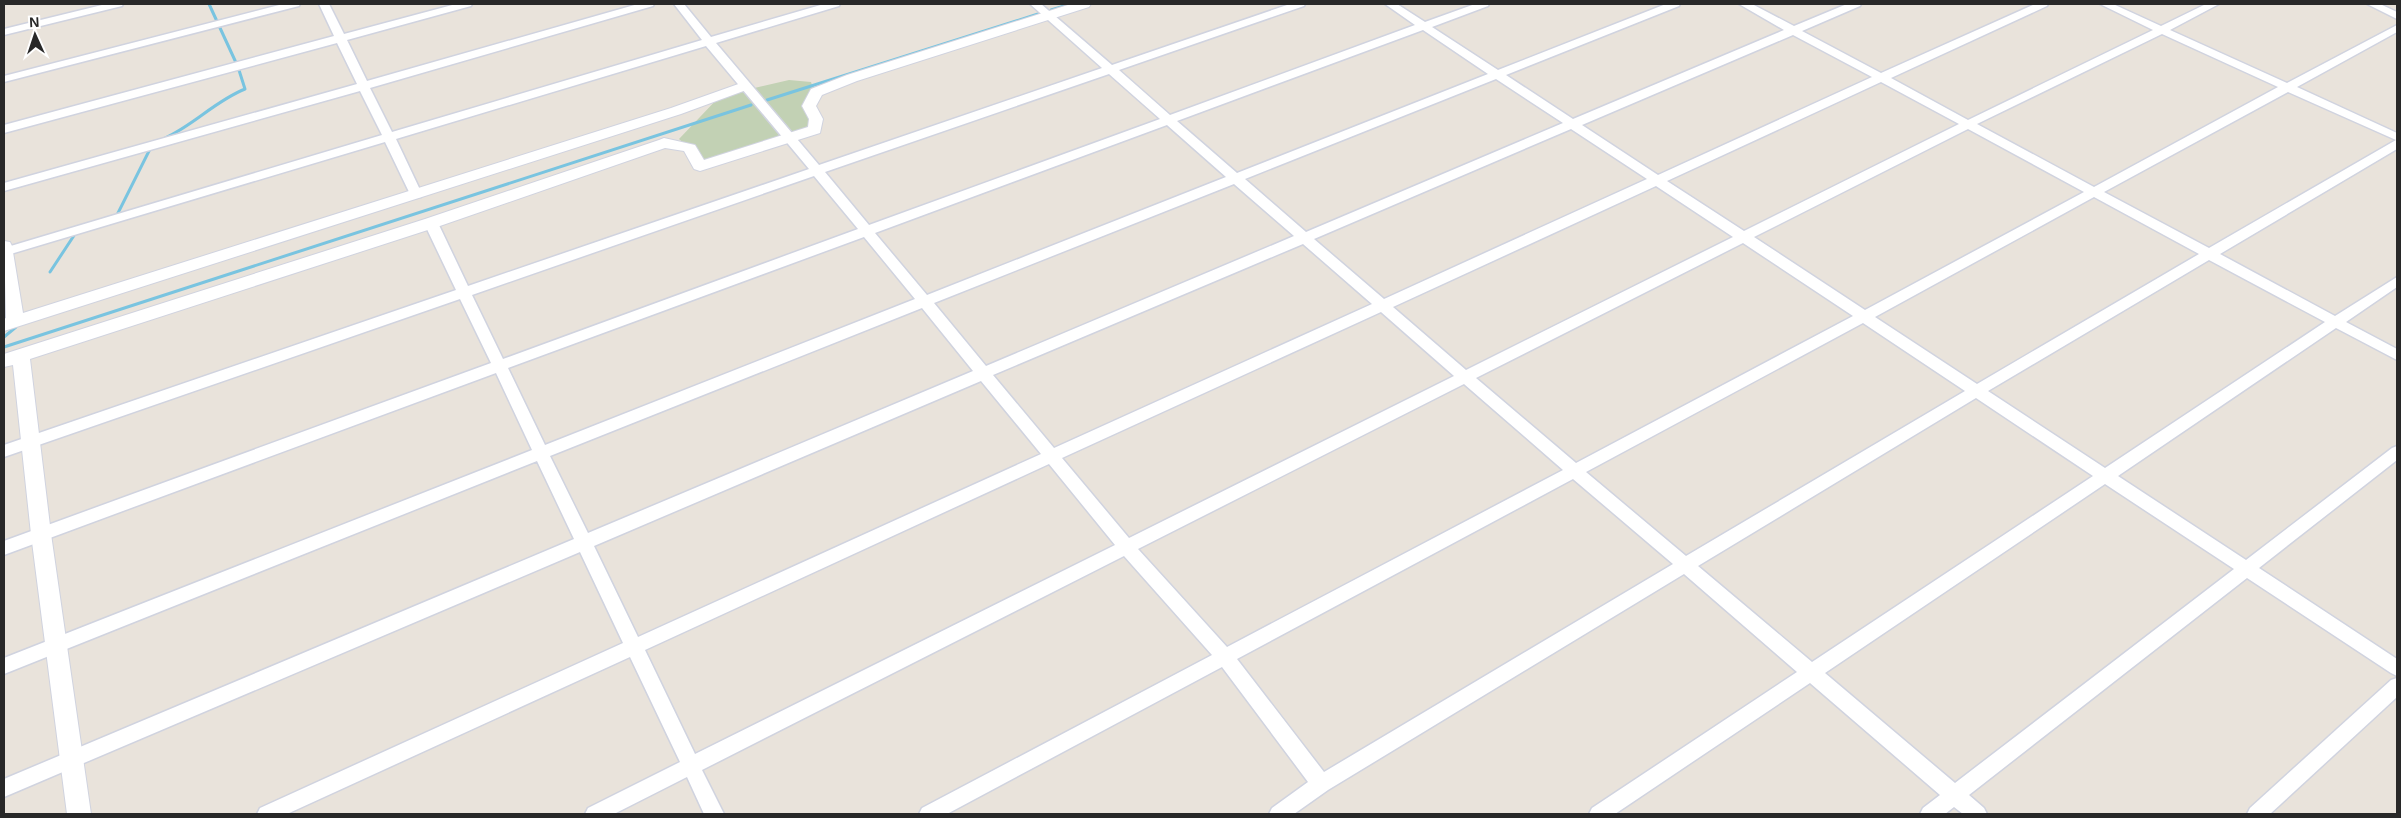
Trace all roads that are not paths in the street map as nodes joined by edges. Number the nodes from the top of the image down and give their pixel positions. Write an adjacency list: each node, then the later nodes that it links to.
1 (118, 4): 26 (street)
2 (295, 4): 32 (street)
3 (324, 4): 27 (street)
4 (467, 4): 27 (street)
5 (650, 4): 33 (street)
6 (679, 4): 28 (street)
7 (835, 4): 28 (street)
8 (1035, 4): 20 (street)
9 (1084, 4): 20 (street)
10 (1300, 4): 29 (street)
11 (1390, 4): 22 (street)
12 (1484, 4): 22 (street)
13 (1675, 4): 30 (street)
14 (1744, 4): 24 (street)
15 (1856, 4): 24 (street)
16 (2043, 4): 31 (street)
17 (2105, 4): 25 (street)
18 (2214, 4): 25 (street)
19 (2372, 4): 21 (street)
20 (1048, 15): 29 (street); 42 (street)
21 (2397, 16)
22 (1423, 26): 30 (street); 36 (street)
23 (2397, 28): 35 (street)
24 (1794, 30): 31 (street); 37 (street)
25 (2162, 30): 35 (street); 38 (street)
26 (4, 32)
27 (341, 38): 33 (street); 39 (street)
28 (710, 41): 34 (street); 41 (street)
29 (1112, 69): 36 (street); 44 (street)
30 (1496, 75): 37 (street); 45 (street)
31 (1882, 77): 38 (street); 46 (street)
32 (4, 79)
33 (364, 85): 41 (street); 47 (street)
34 (744, 86): 42 (street); 49 (street)
35 (2288, 87): 40 (street); 48 (street)
36 (1169, 120): 45 (street); 51 (street)
37 (1571, 124): 46 (street); 52 (street)
38 (1969, 124): 48 (street); 53 (street)
39 (4, 129)
40 (2397, 136)
41 (389, 137): 49 (street); 54 (street)
42 (790, 139): 44 (street); 50 (street)
43 (2397, 144): 55 (street)
44 (817, 170): 51 (street); 58 (street)
45 (1236, 178): 52 (street); 59 (street)
46 (1656, 180): 53 (street); 60 (street)
47 (4, 187)
48 (2094, 192): 55 (street); 61 (street)
49 (416, 194): 63 (street)
50 (431, 223): 58 (street); 65 (street)
51 (866, 231): 59 (street); 66 (street)
52 (1304, 237): 60 (street); 67 (street)
53 (1744, 238): 61 (street); 68 (street)
54 (4, 250): 57 (street)
55 (2207, 253): 62 (street); 69 (street)
56 (2397, 281): 62 (street)
57 (7, 284): 63 (street)
58 (465, 292): 66 (street); 70 (street)
59 (924, 302): 67 (street); 73 (street)
60 (1383, 305): 68 (street); 74 (street)
61 (1863, 317): 69 (street); 75 (street)
62 (2336, 322): 64 (street); 76 (street)
63 (9, 323)
64 (2397, 355)
65 (12, 358): 70 (street)
66 (498, 366): 73 (street); 77 (street)
67 (982, 374): 74 (street); 78 (street)
68 (1467, 378): 75 (street); 80 (street)
69 (1976, 391): 76 (street); 81 (street)
70 (30, 442): 71 (street); 77 (street)
71 (4, 451)
72 (2397, 452): 82 (street)
73 (540, 454): 78 (street); 83 (street)
74 (1051, 457): 80 (street); 84 (street)
75 (1574, 470): 81 (street); 85 (street)
76 (2105, 476): 82 (street); 88 (street)
77 (41, 534): 79 (street); 83 (street)
78 (583, 543): 84 (street); 90 (street)
79 (4, 548)
80 (1127, 548): 85 (street); 91 (street)
81 (1686, 565): 88 (street); 92 (street)
82 (2248, 570): 87 (street); 94 (street)
83 (56, 645): 86 (street); 90 (street)
84 (634, 647): 91 (street); 96 (street)
85 (1224, 657): 92 (street); 99 (street)
86 (4, 666)
87 (2397, 668)
88 (1812, 673): 94 (street); 101 (street)
89 (2397, 686): 104 (street)
90 (72, 759): 93 (street); 95 (street)
91 (691, 766): 97 (street); 98 (street)
92 (1321, 784): 100 (street)
93 (4, 788)
94 (1954, 796): 102 (street); 103 (street)
95 (78, 814)
96 (267, 814)
97 (596, 814)
98 (714, 814)
99 (929, 814)
100 (1279, 814)
101 (1599, 814)
102 (1930, 814)
103 (1977, 814)
104 (2257, 814)

